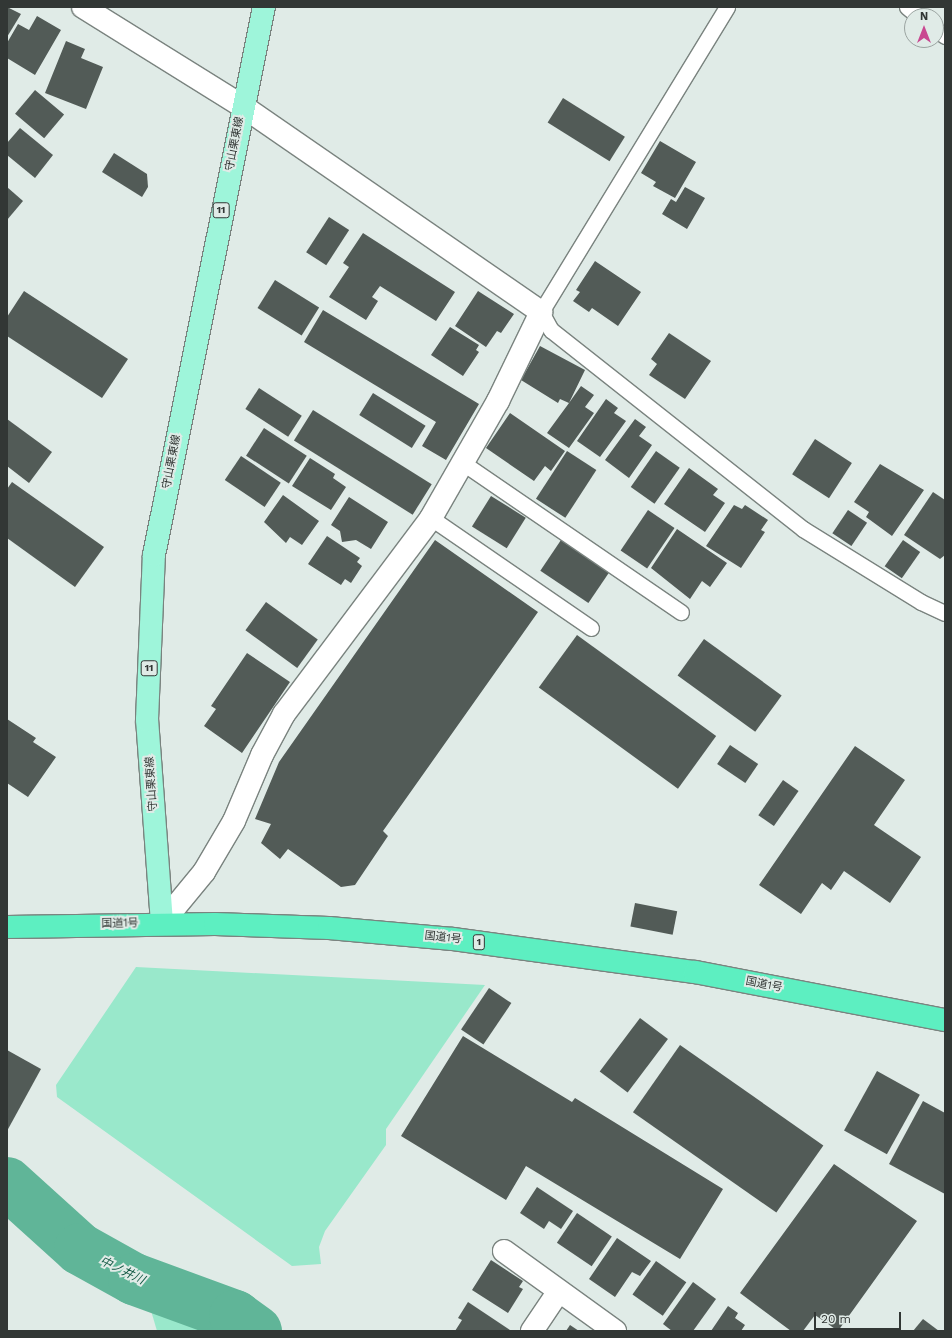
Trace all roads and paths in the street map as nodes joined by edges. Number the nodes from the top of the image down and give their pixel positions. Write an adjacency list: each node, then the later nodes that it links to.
1 (83, 7): 4 (street)
2 (264, 7): 4 (main road, 守山栗東線 / 11)
3 (727, 7): 5 (lane)
4 (242, 106): 5 (street); 11 (main road, 守山栗東線 / 11)
5 (541, 312): 6 (street); 9 (lane)
6 (463, 463): 7 (street); 8 (lane)
7 (431, 518): 10 (lane); 11 (street)
8 (681, 612)
9 (945, 612)
10 (590, 628)
11 (162, 923): 12 (highway, 国道1号 / 1); 13 (highway, 国道1号 / 1)
12 (7, 927)
13 (945, 1020)
14 (504, 1251): 15 (street)
15 (559, 1291): 16 (street); 17 (street)
16 (532, 1331)
17 (615, 1331)

